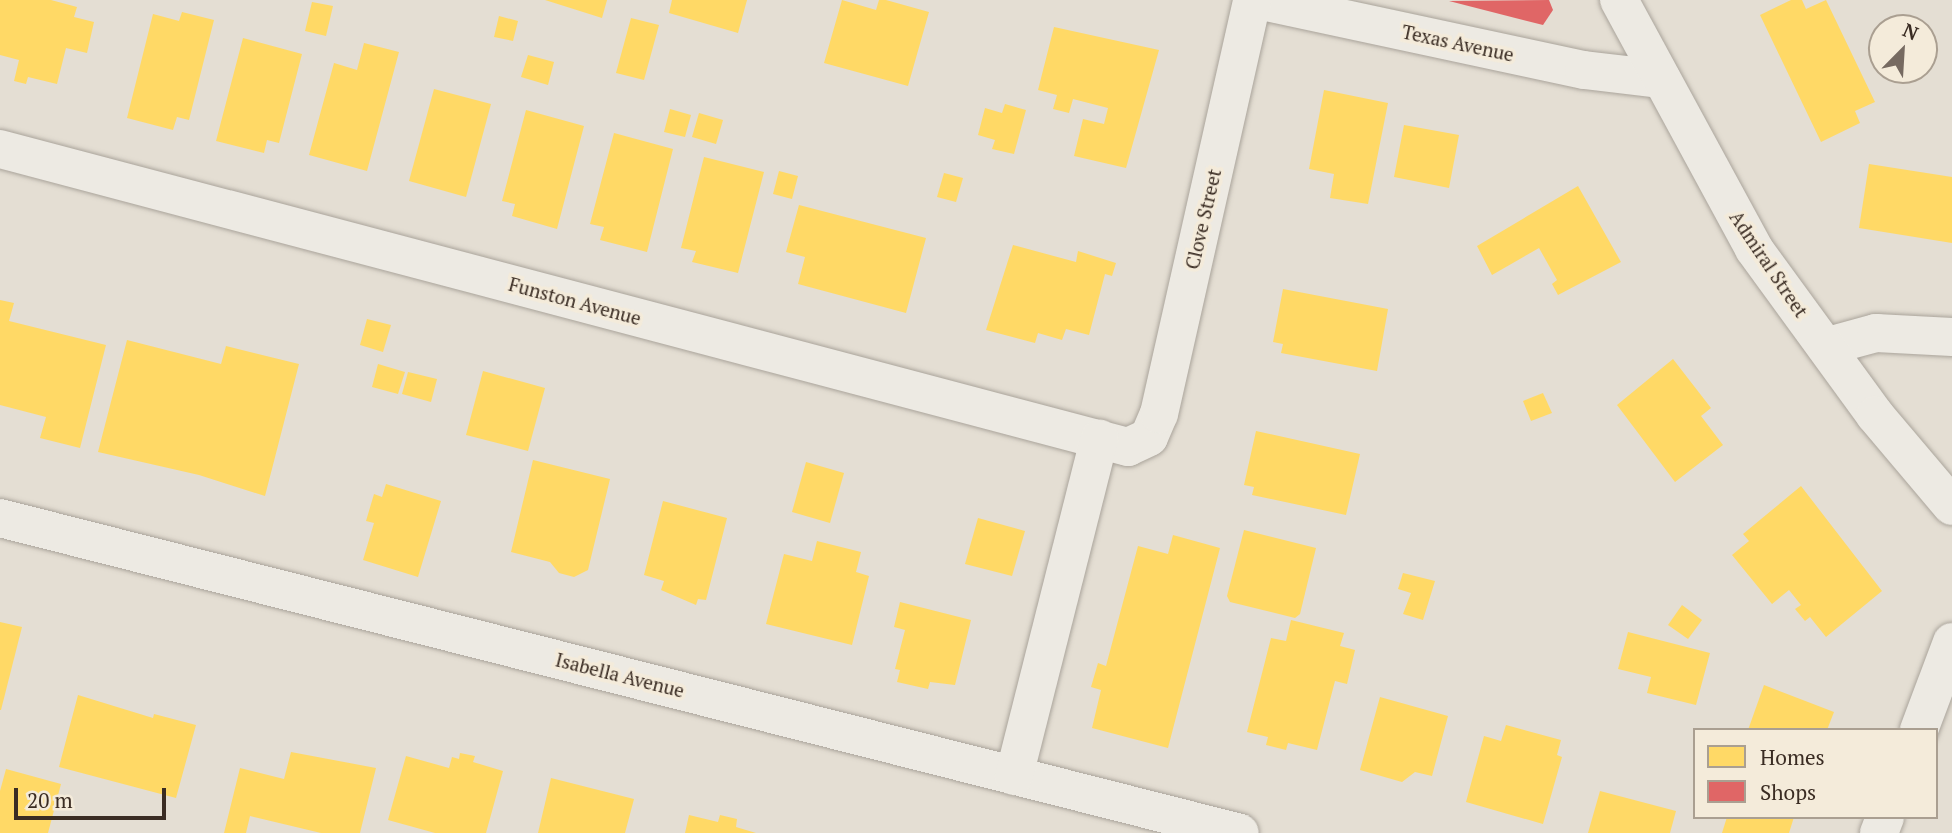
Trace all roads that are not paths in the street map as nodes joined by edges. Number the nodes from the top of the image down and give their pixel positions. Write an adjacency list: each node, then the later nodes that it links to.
1 (1254, 0): 3 (street, Texas Avenue); 7 (street, Clove Street)
2 (1619, 0): 3 (street, Admiral Street)
3 (1661, 79): 6 (street, Admiral Street)
4 (0, 149): 8 (street, Funston Avenue)
5 (1952, 337): 6 (street)
6 (1828, 346): 9 (street, Admiral Street)
7 (1149, 437): 8 (street, Funston Avenue)
8 (1099, 439): 13 (street)
9 (1952, 506)
10 (0, 518): 13 (street, Isabella Avenue)
11 (1952, 642): 12 (street)
12 (1920, 728)
13 (1014, 776): 14 (street, Isabella Avenue)
14 (1240, 833)

